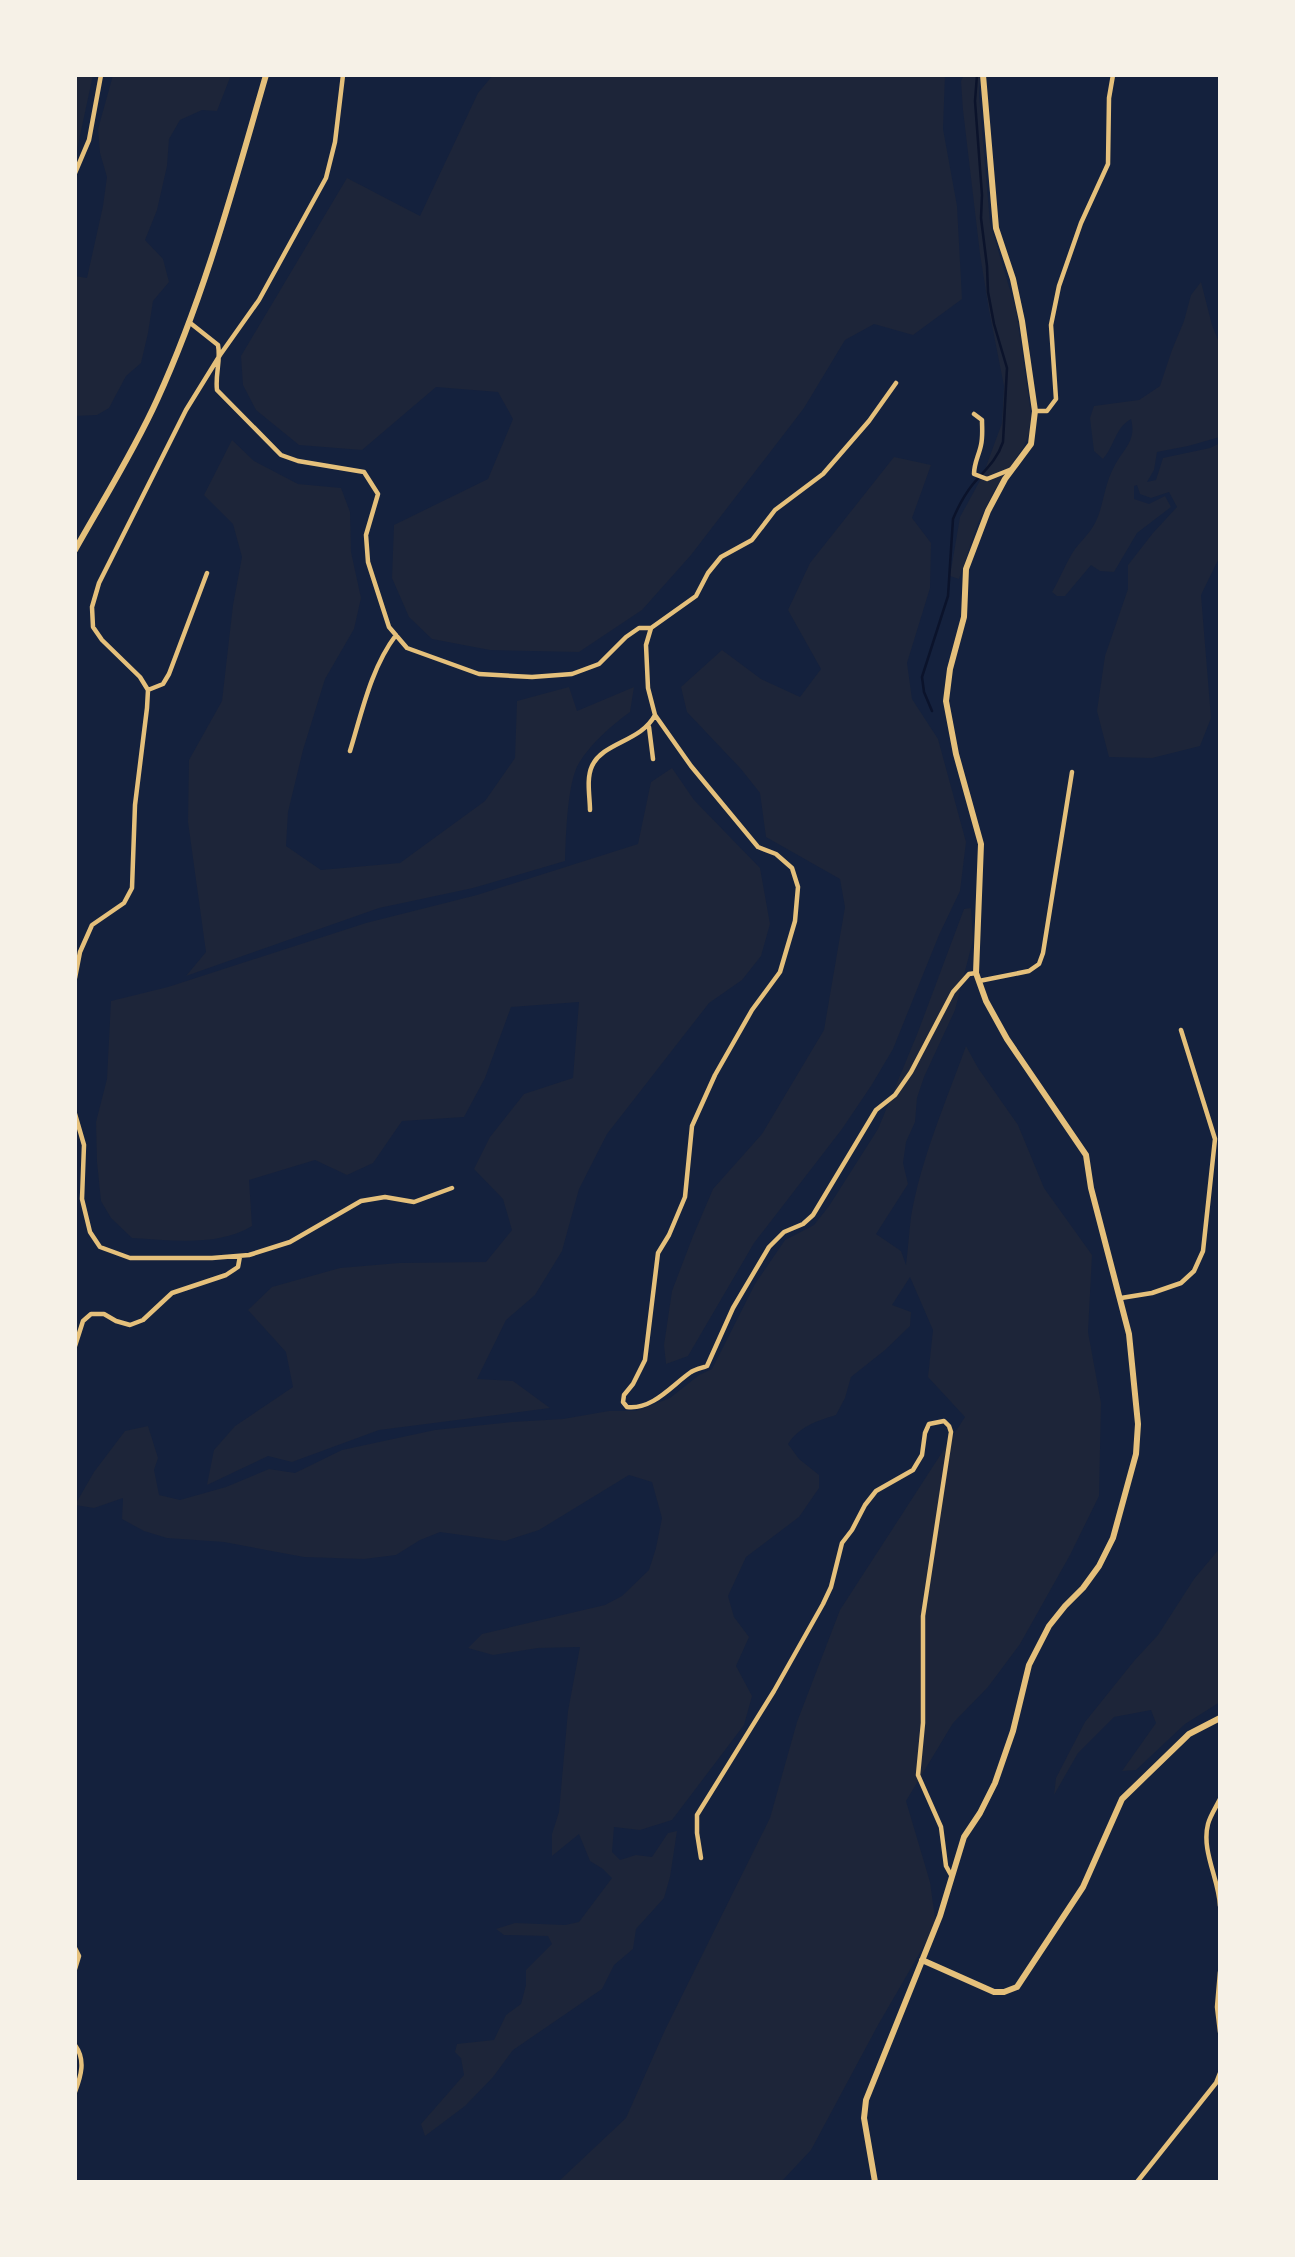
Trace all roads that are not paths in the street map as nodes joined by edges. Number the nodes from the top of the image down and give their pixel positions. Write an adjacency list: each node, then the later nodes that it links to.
1 (101, 75): 6 (street)
2 (266, 75): 7 (street)
3 (343, 75): 8 (street)
4 (983, 75): 10 (street)
5 (1113, 75): 10 (street)
6 (75, 173)
7 (189, 322): 8 (street); 13 (street)
8 (220, 355): 16 (street); 17 (street)
9 (897, 383): 15 (street)
10 (1035, 411): 12 (street)
11 (974, 414): 12 (street)
12 (1013, 468): 24 (street)
13 (75, 550)
14 (207, 573): 17 (street)
15 (651, 628): 16 (street); 18 (street)
16 (396, 635): 20 (street)
17 (148, 690): 25 (street)
18 (655, 715): 19 (street); 24 (street)
19 (649, 727): 21 (street); 23 (street)
20 (350, 751)
21 (653, 759)
22 (1072, 772): 26 (street)
23 (590, 810)
24 (976, 973): 26 (street)
25 (75, 978)
26 (979, 981): 31 (street)
27 (1181, 1030): 31 (street)
28 (75, 1114): 30 (street)
29 (452, 1188): 30 (street)
30 (240, 1256): 32 (street)
31 (1121, 1298): 36 (street)
32 (75, 1346)
33 (1220, 1718): 39 (street)
34 (1220, 1800): 37 (street)
35 (701, 1858): 36 (street)
36 (951, 1875): 39 (street)
37 (1220, 1906)
38 (75, 1948): 40 (street)
39 (922, 1960): 46 (street)
40 (75, 1969)
41 (1220, 1972): 42 (street)
42 (1220, 2032)
43 (75, 2045): 45 (street)
44 (1220, 2073): 47 (street)
45 (75, 2092)
46 (875, 2182)
47 (1136, 2182)

